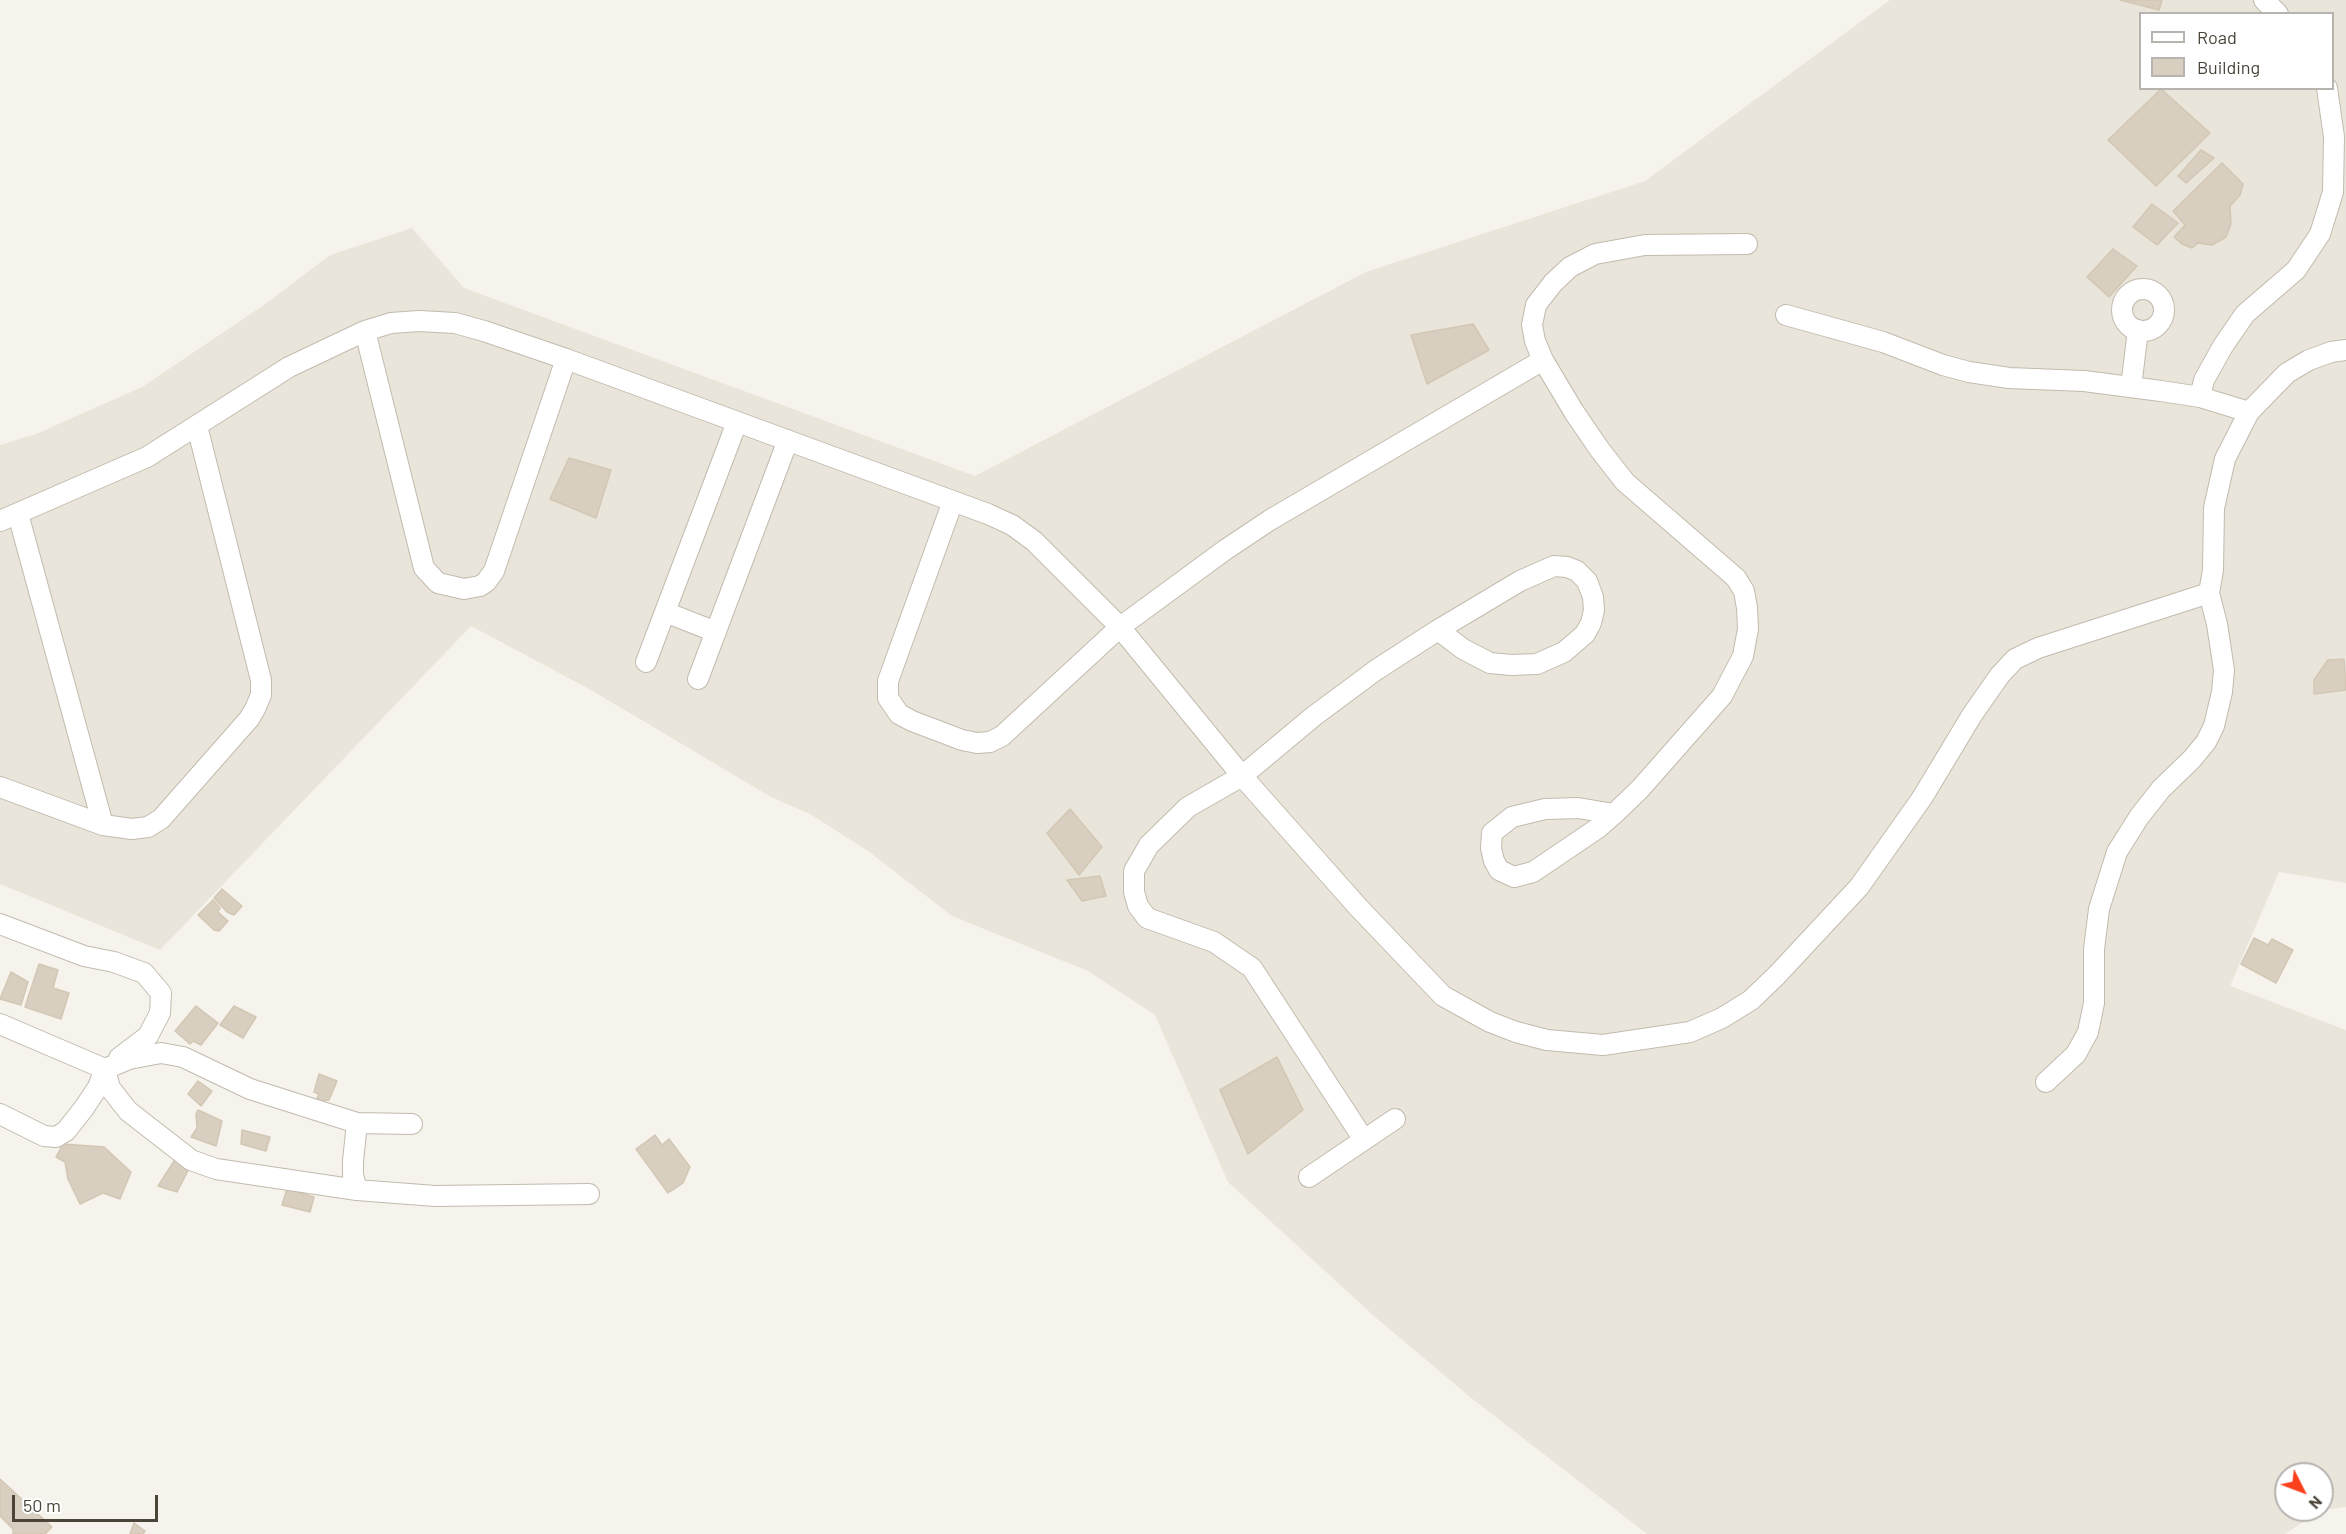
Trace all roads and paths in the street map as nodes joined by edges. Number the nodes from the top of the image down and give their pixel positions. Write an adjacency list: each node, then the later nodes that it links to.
1 (2264, 0): 2 (street)
2 (2276, 12)
3 (2327, 90): 12 (street)
4 (1747, 244): 10 (street)
5 (1786, 315): 11 (street)
6 (2138, 330): 11 (street)
7 (365, 331): 9 (street); 9 (street); 15 (street)
8 (2346, 350): 13 (street)
9 (566, 358): 14 (street)
10 (1543, 360): 21 (street); 28 (street)
11 (2131, 387): 12 (street)
12 (2200, 397): 13 (street)
13 (2249, 412): 19 (street)
14 (737, 422): 16 (street); 20 (street)
15 (197, 426): 18 (street); 29 (street)
16 (788, 440): 17 (street); 23 (street)
17 (953, 501): 21 (street); 21 (street)
18 (9, 518): 29 (street)
19 (2209, 592): 26 (street); 33 (street)
20 (665, 612): 23 (street); 24 (street)
21 (1120, 627): 26 (street)
22 (1438, 630): 22 (street); 26 (street)
23 (716, 632): 25 (street)
24 (646, 662)
25 (699, 679)
26 (1242, 776): 38 (street)
27 (0, 787): 29 (street)
28 (1614, 814): 28 (street)
29 (103, 825)
30 (0, 924): 32 (street)
31 (0, 1024): 32 (street)
32 (105, 1069): 34 (street); 36 (street); 40 (street)
33 (2046, 1082)
34 (0, 1114)
35 (1395, 1119): 38 (street)
36 (357, 1123): 37 (street); 40 (street)
37 (412, 1124)
38 (1364, 1140): 39 (street)
39 (1309, 1177)
40 (357, 1190): 41 (street)
41 (589, 1194)

